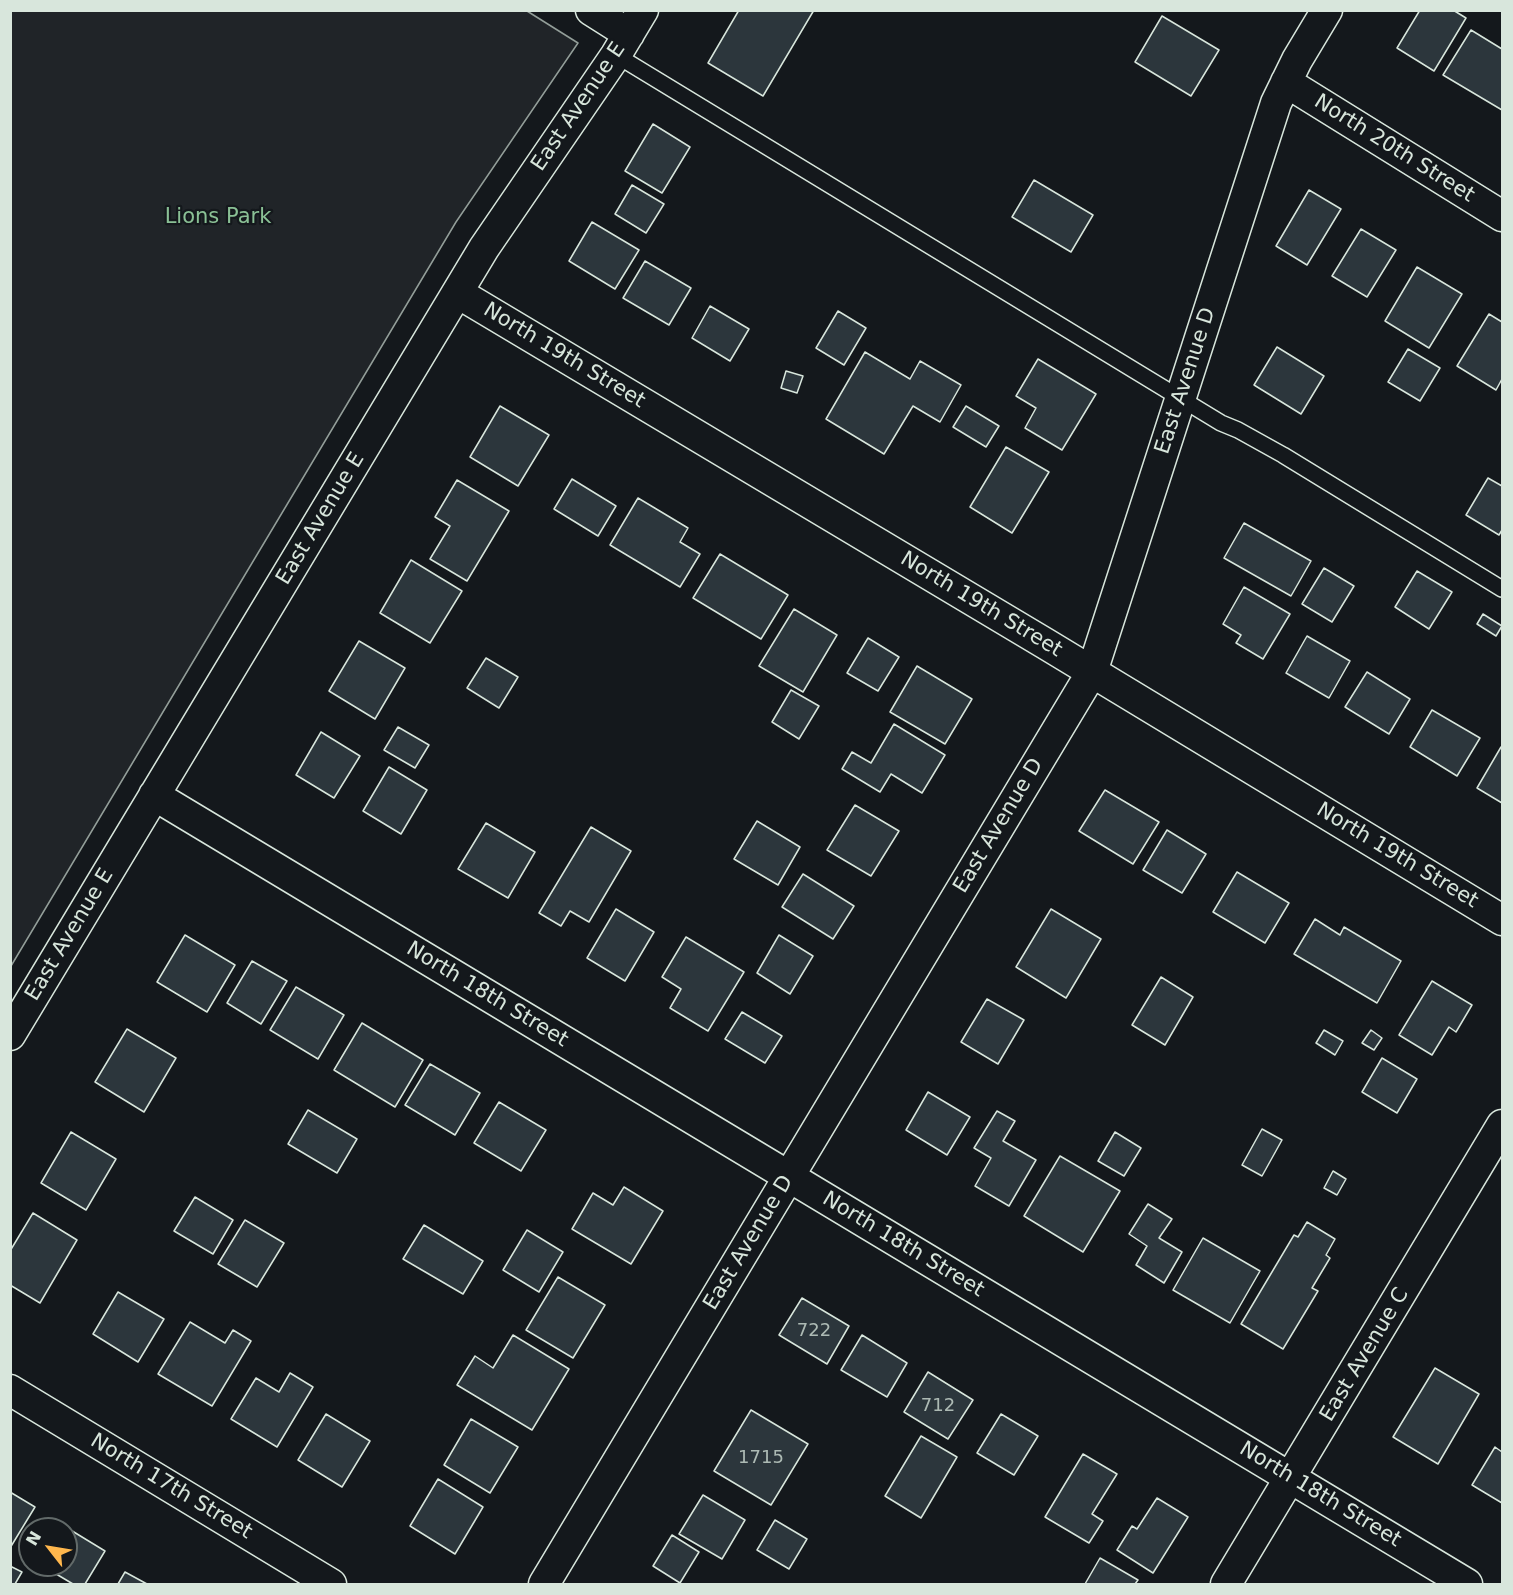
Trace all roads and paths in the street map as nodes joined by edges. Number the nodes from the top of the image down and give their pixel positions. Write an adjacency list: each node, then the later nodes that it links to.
1 (591, 10): 3 (street)
2 (1327, 10): 4 (street, East Avenue D)
3 (629, 33): 6 (street, East Avenue E); 7 (lane)
4 (1286, 82): 5 (street, North 20th Street); 7 (street, East Avenue D)
5 (1503, 216)
6 (458, 293): 9 (street, North 19th Street); 10 (street, East Avenue E)
7 (1180, 399): 8 (lane); 9 (street, East Avenue D)
8 (1503, 589)
9 (1092, 672): 11 (street, North 19th Street); 14 (street, East Avenue D)
10 (154, 795): 12 (street, East Avenue E); 14 (street, North 18th Street)
11 (1503, 920)
12 (10, 1035)
13 (1503, 1125): 16 (street, East Avenue C)
14 (789, 1176): 16 (street, North 18th Street); 18 (street, East Avenue D)
15 (10, 1390): 17 (street, North 17th Street)
16 (1291, 1478): 19 (street, East Avenue C); 20 (street, North 18th Street)
17 (331, 1584)
18 (544, 1584)
19 (1226, 1584)
20 (1467, 1584)

